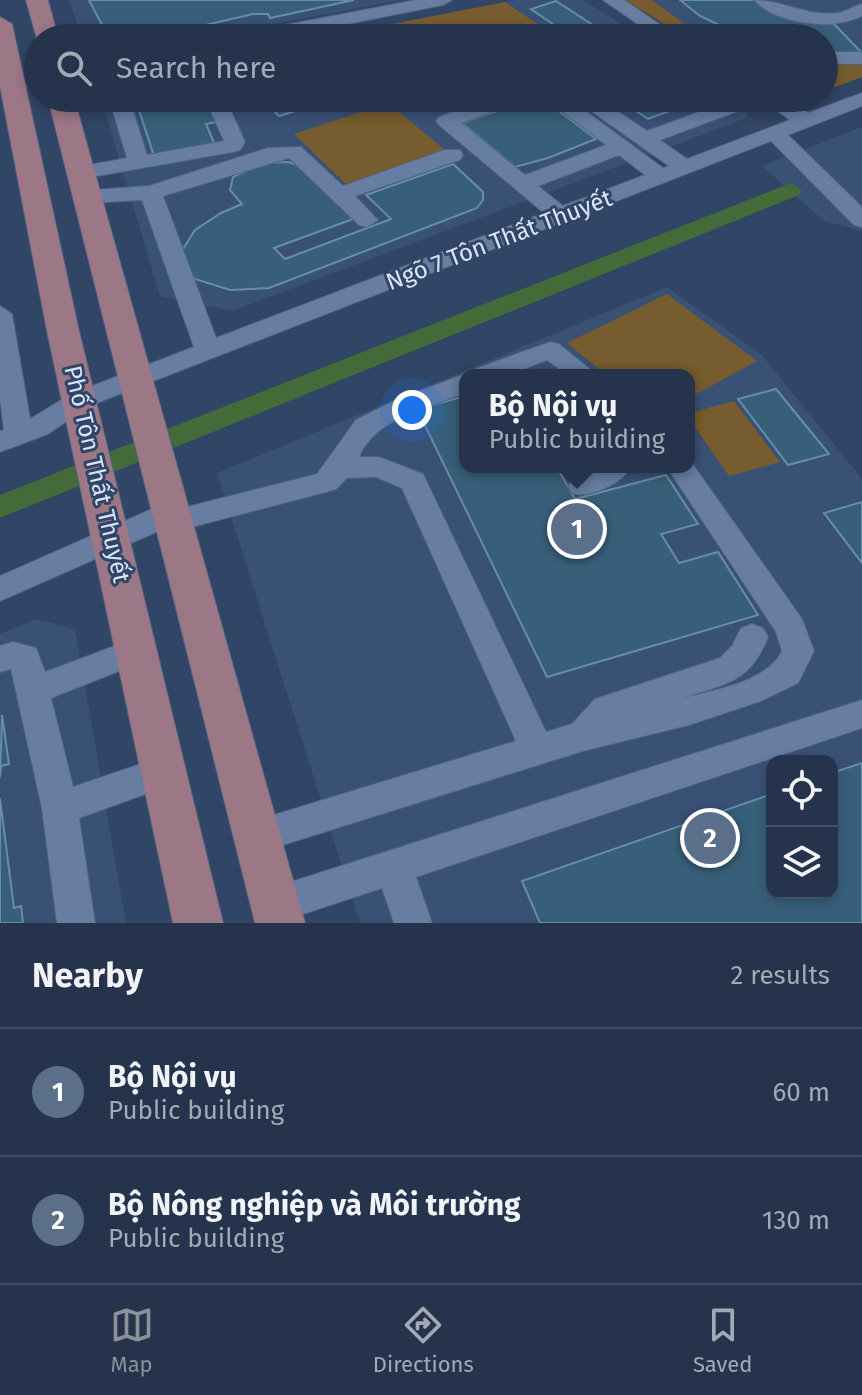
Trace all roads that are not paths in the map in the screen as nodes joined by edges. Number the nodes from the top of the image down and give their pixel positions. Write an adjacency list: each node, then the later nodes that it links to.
1 (37, 0): 9 (main road)
2 (443, 0): 5 (street)
3 (612, 0): 11 (street)
4 (763, 0): 7 (street)
5 (373, 7): 10 (street)
6 (862, 9): 7 (street)
7 (842, 18): 12 (street)
8 (0, 24): 15 (main road, Phố Tôn Thất Thuyết)
9 (43, 24)
10 (320, 24)
11 (649, 24)
12 (862, 34)
13 (838, 58): 14 (street)
14 (862, 58)
15 (6, 85): 28 (main road, Phố Tôn Thất Thuyết)
16 (862, 99): 17 (street, Ngõ 7 Tôn Thất Thuyết)
17 (838, 108)
18 (28, 112): 28 (main road)
19 (65, 112): 38 (main road)
20 (123, 112): 34 (street)
21 (221, 112): 34 (street)
22 (471, 112): 37 (street)
23 (574, 112): 32 (street)
24 (606, 112): 31 (street)
25 (718, 112): 31 (street)
26 (792, 112): 29 (street)
27 (827, 112): 29 (street, Ngõ 7 Tôn Thất Thuyết)
28 (18, 115): 50 (main road, Phố Tôn Thất Thuyết)
29 (805, 120): 30 (street, Ngõ 7 Tôn Thất Thuyết)
30 (774, 132): 35 (street, Ngõ 7 Tôn Thất Thuyết); 43 (street)
31 (645, 139): 35 (street)
32 (621, 147): 36 (street); 37 (street)
33 (452, 155): 40 (street)
34 (139, 163): 38 (street)
35 (686, 168): 36 (street, Ngõ 7 Tôn Thất Thuyết)
36 (662, 177): 41 (street, Ngõ 7 Tôn Thất Thuyết)
37 (522, 184): 41 (street)
38 (84, 185): 39 (street); 49 (main road)
39 (151, 193): 40 (street); 45 (street)
40 (340, 194): 42 (street)
41 (561, 216): 45 (street, Ngõ 7 Tôn Thất Thuyết)
42 (367, 220)
43 (862, 220)
44 (0, 314): 51 (street)
45 (208, 350): 49 (street, Ngõ 7 Tôn Thất Thuyết)
46 (500, 369): 47 (street)
47 (576, 369)
48 (459, 386): 52 (street)
49 (139, 395): 50 (street, Ngõ 7 Tôn Thất Thuyết); 56 (main road)
50 (84, 415): 51 (street, Ngõ 7 Tôn Thất Thuyết); 57 (main road, Phố Tôn Thất Thuyết)
51 (9, 438)
52 (343, 468): 56 (street); 65 (street)
53 (606, 473): 55 (street)
54 (685, 473): 64 (street)
55 (582, 486)
56 (169, 506): 57 (street); 68 (main road)
57 (108, 520): 58 (street); 60 (main road, Phố Tôn Thất Thuyết)
58 (0, 589)
59 (752, 637): 64 (street)
60 (136, 651): 62 (street); 66 (main road, Phố Tôn Thất Thuyết)
61 (0, 659): 62 (street)
62 (33, 691): 67 (street)
63 (862, 714): 69 (street)
64 (583, 736): 65 (street)
65 (537, 750): 68 (street)
66 (164, 772): 67 (street); 72 (main road, Phố Tôn Thất Thuyết)
67 (60, 808): 71 (street)
68 (257, 836): 70 (main road)
69 (394, 867): 70 (street); 73 (street)
70 (278, 914)
71 (76, 923)
72 (198, 923)
73 (413, 923)

